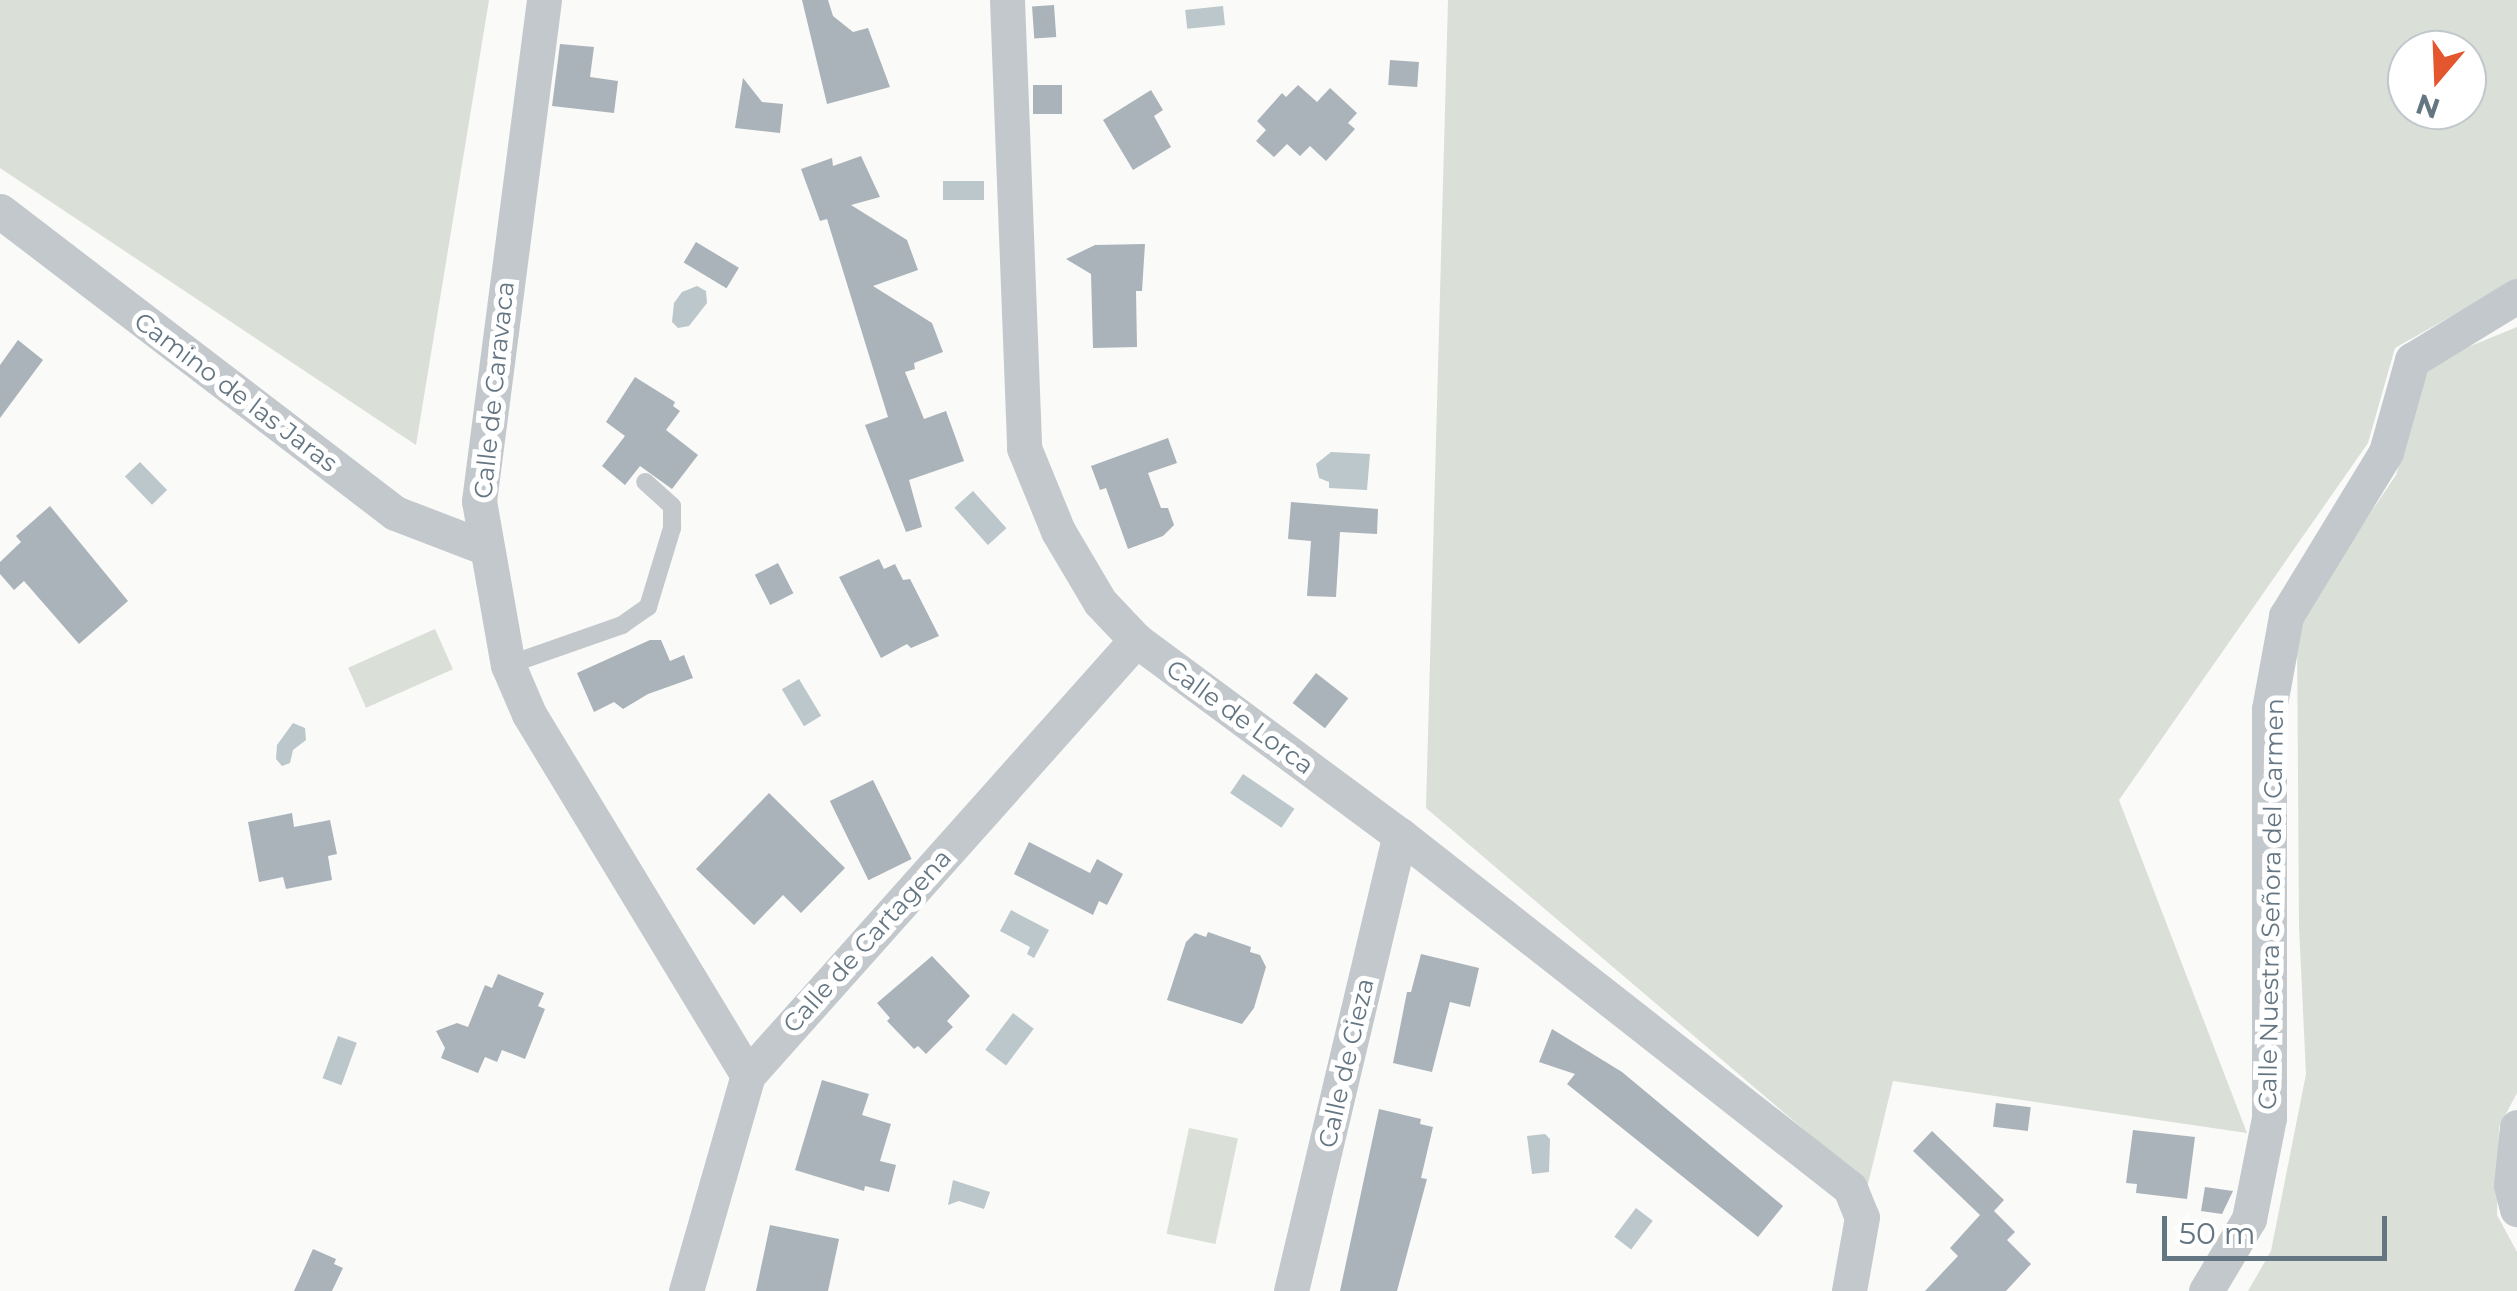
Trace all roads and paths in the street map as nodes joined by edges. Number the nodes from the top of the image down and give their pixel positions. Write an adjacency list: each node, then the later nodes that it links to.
1 (544, 0): 6 (street, Calle de Caravaca)
2 (1007, 0): 7 (street, Calle de Lorca)
3 (0, 211): 6 (street, Camino de las Jaras)
4 (2517, 296): 16 (street, Calle Nuestra Señora del Carmen)
5 (645, 482): 8 (lane)
6 (486, 548): 8 (street, Calle de Caravaca)
7 (1136, 640): 9 (street, Calle de Lorca); 10 (street, Calle de Cartagena)
8 (508, 665): 10 (street, Calle de Caravaca)
9 (1400, 835): 14 (street, Calle de Cieza); 15 (street, Calle de Lorca)
10 (748, 1075): 13 (street, Calle de Cartagena)
11 (2517, 1127): 12 (street)
12 (2517, 1209)
13 (686, 1291)
14 (1292, 1291)
15 (1849, 1291)
16 (2206, 1291)

